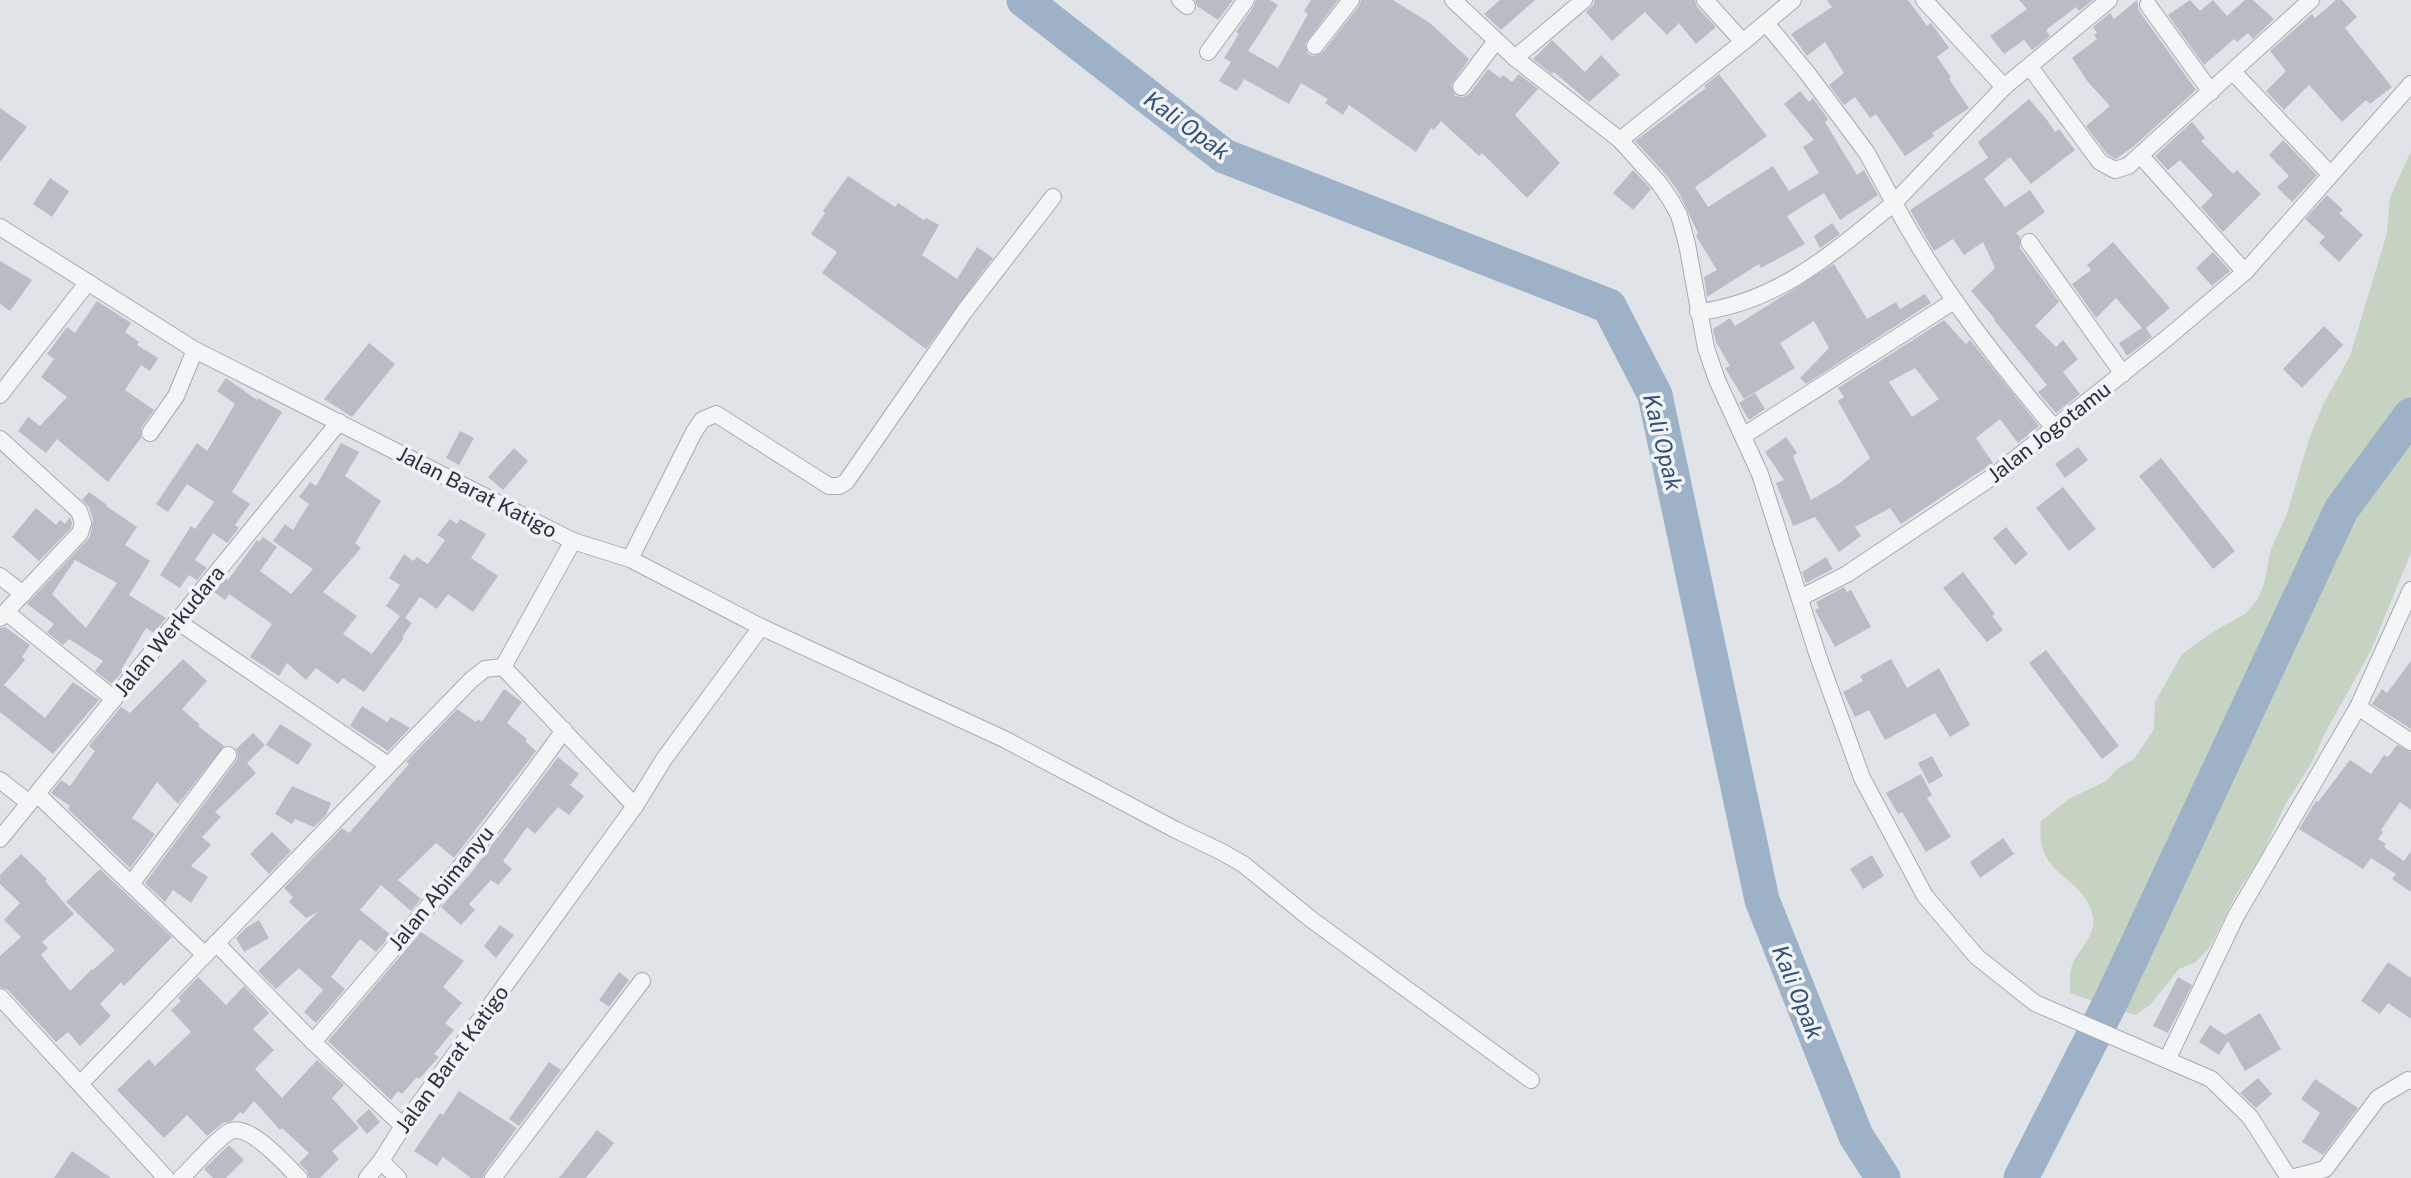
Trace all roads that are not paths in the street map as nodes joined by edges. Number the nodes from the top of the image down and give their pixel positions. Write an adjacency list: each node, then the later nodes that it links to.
1 (1247, 0): 15 (street)
2 (1352, 0): 14 (street)
3 (1453, 0): 12 (street)
4 (1584, 0): 16 (street)
5 (1705, 0): 13 (street)
6 (1793, 0): 11 (street)
7 (1924, 0): 21 (street)
8 (2109, 0): 17 (street)
9 (2311, 0): 18 (street)
10 (2149, 2): 22 (street)
11 (1766, 23): 13 (street); 27 (street)
12 (1496, 41): 16 (street); 20 (street)
13 (1743, 43): 23 (street)
14 (1315, 46)
15 (1208, 52)
16 (1515, 58): 23 (street)
17 (2031, 67): 21 (street); 24 (street)
18 (2233, 72): 22 (street); 25 (street)
19 (2411, 84): 25 (street, Jalan Jogotamu)
20 (1461, 87)
21 (2004, 87): 27 (street)
22 (2211, 92): 24 (street)
23 (1620, 140): 33 (street)
24 (2140, 155): 30 (street)
25 (2330, 174): 30 (street, Jalan Jogotamu)
26 (1054, 197): 43 (street)
27 (1894, 203): 32 (street); 33 (street)
28 (0, 228): 31 (street, Jalan Barat Katigo)
29 (2029, 242): 35 (street)
30 (2245, 272): 35 (street, Jalan Jogotamu)
31 (88, 282): 34 (street, Jalan Barat Katigo); 36 (street)
32 (1954, 301): 38 (street); 40 (street)
33 (1698, 312): 40 (street)
34 (195, 350): 37 (street, Jalan Barat Katigo); 39 (street)
35 (2123, 374): 38 (street, Jalan Jogotamu)
36 (0, 395)
37 (339, 422): 42 (street, Jalan Barat Katigo); 49 (street, Jalan Werkudara)
38 (2055, 429): 47 (street, Jalan Jogotamu)
39 (150, 433)
40 (1743, 436): 47 (street)
41 (0, 439): 46 (street)
42 (573, 541): 43 (street); 51 (street, Jalan Barat Katigo)
43 (630, 559): 50 (street)
44 (0, 576): 46 (street)
45 (2411, 590): 53 (street)
46 (23, 594): 48 (street)
47 (1800, 597): 67 (street)
48 (3, 615): 52 (street)
49 (177, 621): 52 (street, Jalan Werkudara); 57 (street)
50 (761, 627): 60 (street, Jalan Barat Katigo); 68 (street)
51 (503, 667): 54 (street); 57 (street)
52 (114, 699): 59 (street, Jalan Werkudara)
53 (2358, 707): 55 (street); 67 (street)
54 (564, 730): 60 (street); 66 (street, Jalan Abimanyu)
55 (2411, 742)
56 (228, 755): 62 (street)
57 (388, 765): 63 (street)
58 (0, 780): 59 (street)
59 (33, 799): 61 (street, Jalan Werkudara); 62 (street)
60 (635, 806): 71 (street, Jalan Barat Katigo)
61 (0, 839)
62 (131, 884): 63 (street)
63 (211, 949): 66 (street); 70 (street)
64 (642, 981): 78 (street)
65 (0, 997): 70 (street)
66 (313, 1042): 71 (street)
67 (2167, 1060): 79 (street)
68 (1531, 1080)
69 (2411, 1081): 79 (street)
70 (80, 1084): 73 (street)
71 (403, 1126): 72 (street, Jalan Barat Katigo)
72 (381, 1161): 76 (street, Jalan Barat Katigo); 77 (street)
73 (166, 1178)
74 (181, 1178): 75 (street)
75 (299, 1178)
76 (367, 1178)
77 (398, 1178)
78 (493, 1178)
79 (2290, 1178)

